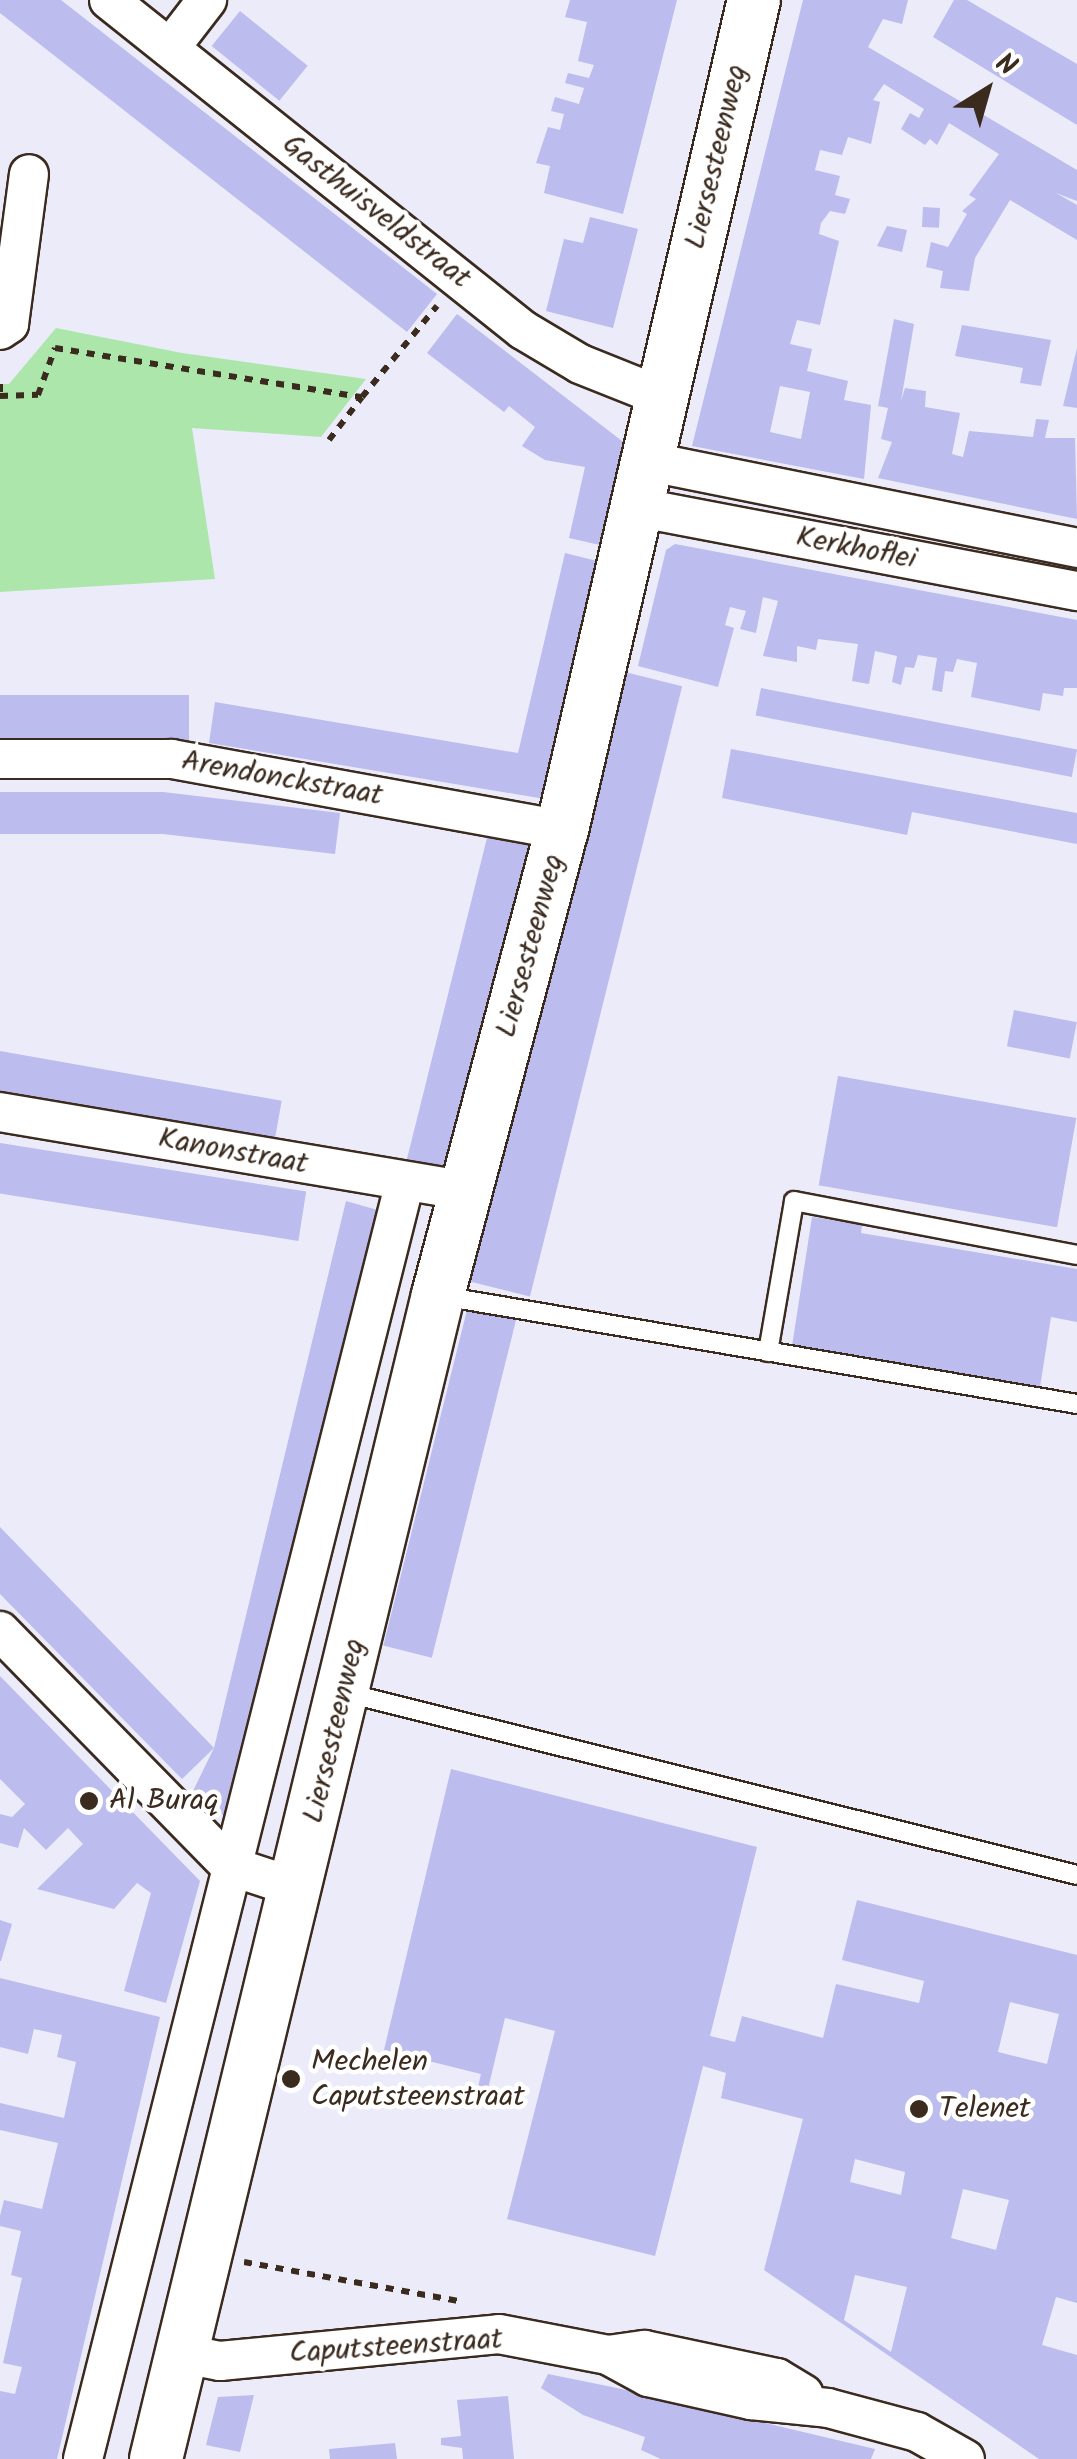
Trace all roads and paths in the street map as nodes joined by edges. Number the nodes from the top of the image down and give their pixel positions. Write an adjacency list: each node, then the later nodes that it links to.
1 (109, 0): 4 (street, Gasthuisveldstraat)
2 (207, 0): 4 (street)
3 (754, 0): 9 (main road, Liersesteenweg)
4 (170, 48): 6 (street, Gasthuisveldstraat)
5 (29, 174): 7 (street)
6 (460, 278): 9 (street, Gasthuisveldstraat); 10 (path)
7 (0, 330)
8 (0, 384): 10 (path)
9 (660, 396): 12 (main road, Liersesteenweg)
10 (362, 398): 11 (path)
11 (329, 440)
12 (641, 484): 13 (street, Kerkhoflei); 14 (street, Kerkhoflei); 16 (main road, Liersesteenweg)
13 (1077, 548)
14 (1077, 591)
15 (0, 759): 16 (street, Arendonckstraat)
16 (562, 830): 19 (main road, Liersesteenweg)
17 (0, 1112): 18 (street, Kanonstraat)
18 (405, 1182): 19 (street, Kanonstraat); 27 (street, Liersesteenweg)
19 (466, 1191): 21 (main road, Liersesteenweg)
20 (1077, 1255): 22 (lane)
21 (438, 1295): 22 (lane); 25 (main road, Liersesteenweg)
22 (768, 1352): 23 (lane)
23 (1077, 1404)
24 (0, 1631): 27 (street)
25 (347, 1692): 26 (lane); 27 (main road, Liersesteenweg)
26 (1077, 1874)
27 (264, 1878): 28 (main road, Liersesteenweg); 29 (street, Liersesteenweg)
28 (184, 2354): 30 (main road, Liersesteenweg); 31 (street, Caputsteenstraat)
29 (83, 2459)
30 (156, 2459)
31 (965, 2459)

